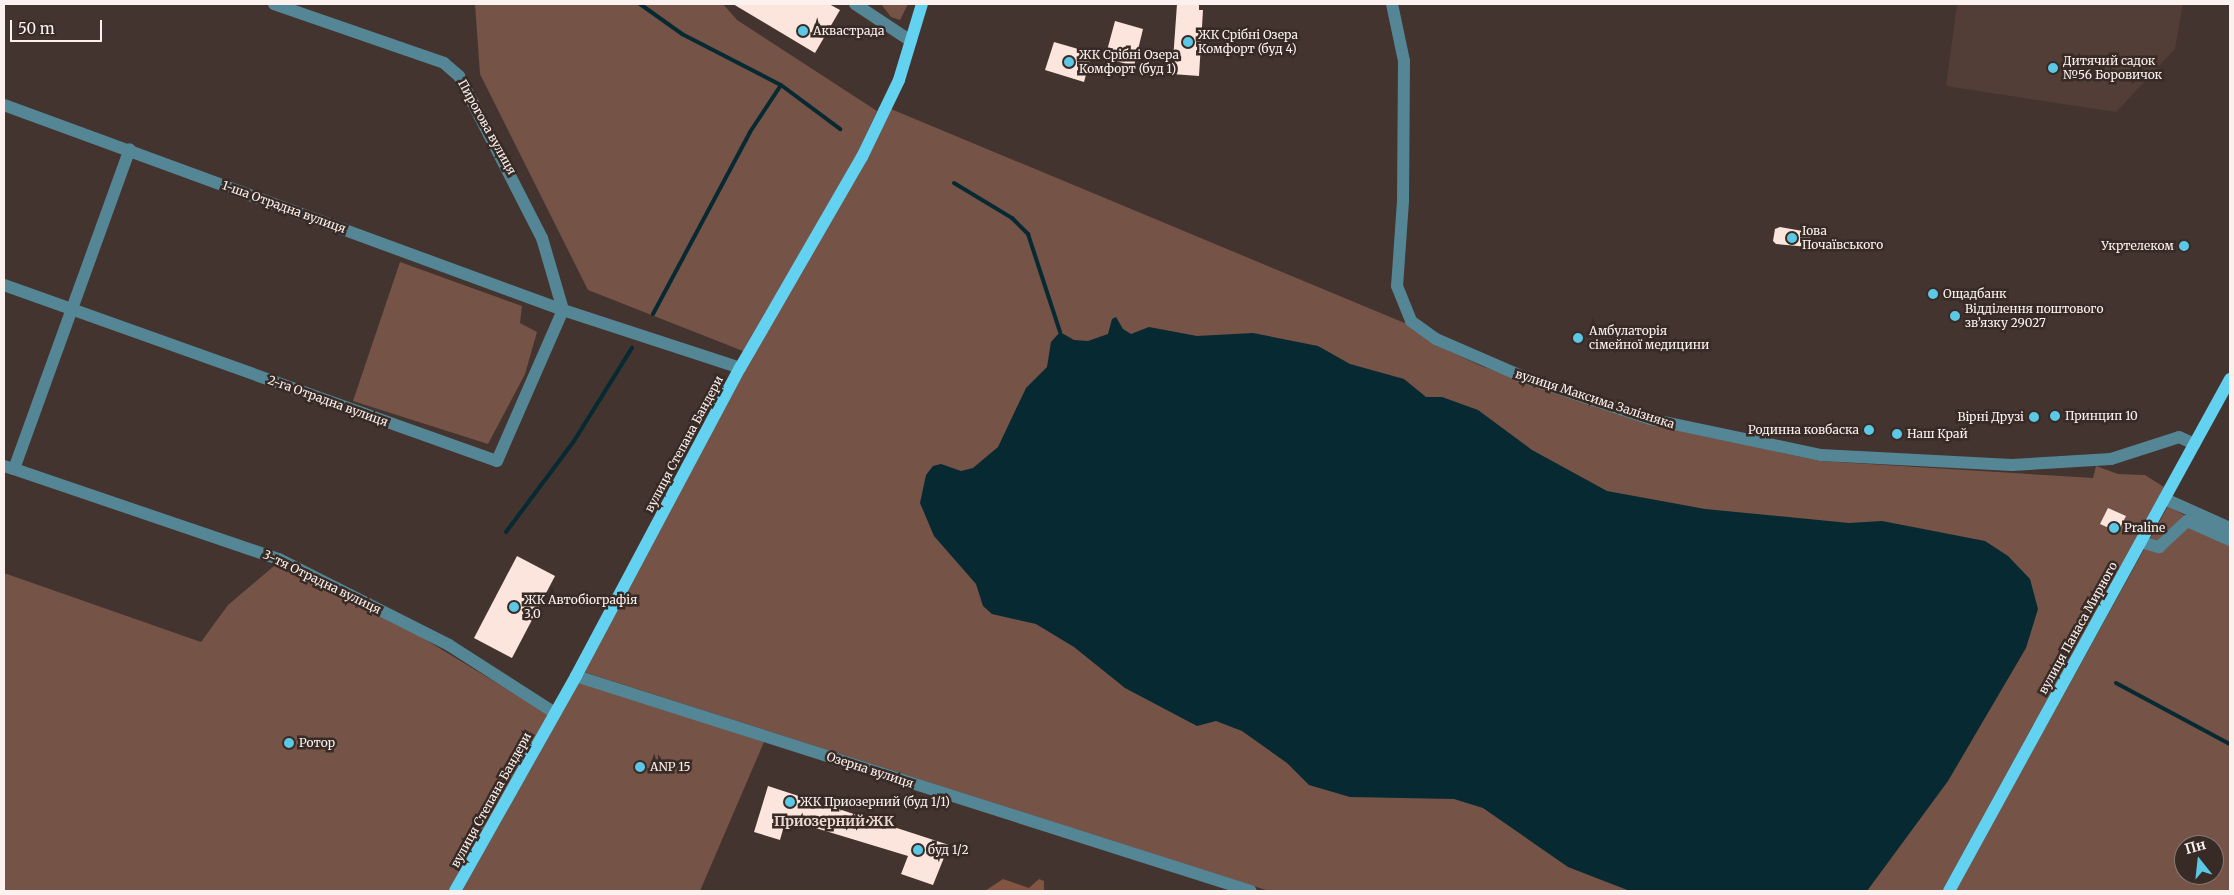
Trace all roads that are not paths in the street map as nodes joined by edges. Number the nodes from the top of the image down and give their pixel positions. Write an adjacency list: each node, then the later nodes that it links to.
1 (274, 4): 10 (street, Пирогова вулиця)
2 (855, 4): 5 (street)
3 (922, 4): 5 (main road, вулиця Степана Бандери)
4 (1392, 4): 13 (street, вулиця Максима Залізняка)
5 (911, 42): 11 (main road, вулиця Степана Бандери)
6 (4, 105): 7 (street, 1-ша Отрадна вулиця)
7 (130, 150): 9 (street); 10 (street, 1-ша Отрадна вулиця)
8 (4, 285): 9 (street, 2-га Отрадна вулиця)
9 (74, 310): 10 (street, 2-га Отрадна вулиця); 14 (street)
10 (563, 310): 11 (street, 1-ша Отрадна вулиця)
11 (740, 368): 19 (main road, вулиця Степана Бандери)
12 (2230, 379): 13 (main road, вулиця Панаса Мирного)
13 (2195, 444): 15 (main road, вулиця Панаса Мирного)
14 (9, 468): 20 (street, 3-тя Отрадна вулиця)
15 (2166, 499): 16 (street); 18 (main road, вулиця Панаса Мирного)
16 (2230, 528)
17 (2230, 540): 18 (street)
18 (2141, 542): 23 (main road, вулиця Панаса Мирного)
19 (576, 676): 20 (main road, вулиця Степана Бандери); 22 (street, Озерна вулиця)
20 (555, 713): 21 (main road, вулиця Степана Бандери)
21 (455, 891)
22 (1251, 891)
23 (1949, 891)

